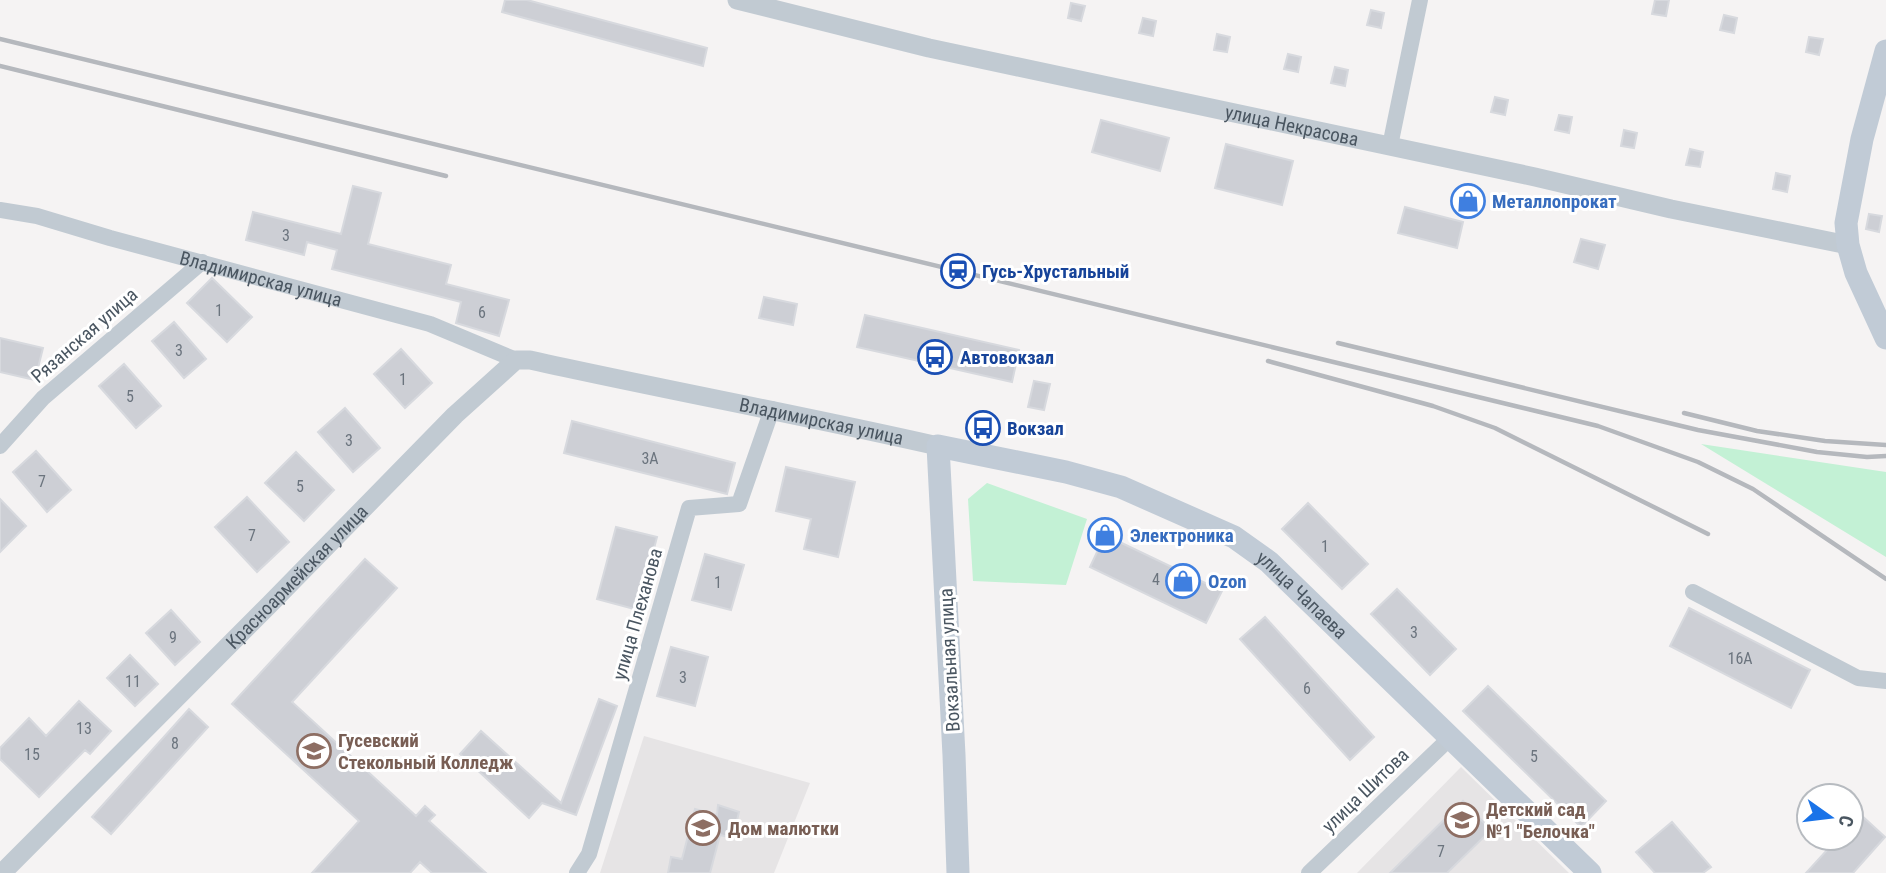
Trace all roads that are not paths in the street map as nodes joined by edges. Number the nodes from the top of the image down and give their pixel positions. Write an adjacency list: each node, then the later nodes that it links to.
1 (737, 0): 4 (street, улица Некрасова)
2 (1420, 0): 4 (street)
3 (1886, 51): 6 (main road)
4 (1390, 146): 6 (street, улица Некрасова)
5 (0, 210): 7 (street, Владимирская улица)
6 (1849, 245): 8 (main road)
7 (202, 262): 9 (street, Владимирская улица); 11 (street, Рязанская улица)
8 (1886, 338)
9 (516, 360): 10 (street, Владимирская улица); 16 (street, Красноармейская улица)
10 (772, 409): 12 (street, Владимирская улица); 17 (street, улица Плеханова)
11 (0, 446)
12 (938, 446): 15 (main road, улица Чапаева); 18 (main road, Вокзальная улица)
13 (1693, 592): 14 (street)
14 (1886, 681)
15 (1450, 738): 19 (street, улица Шитова); 20 (main road, улица Чапаева)
16 (2, 873)
17 (577, 873)
18 (958, 873)
19 (1309, 873)
20 (1590, 873)

